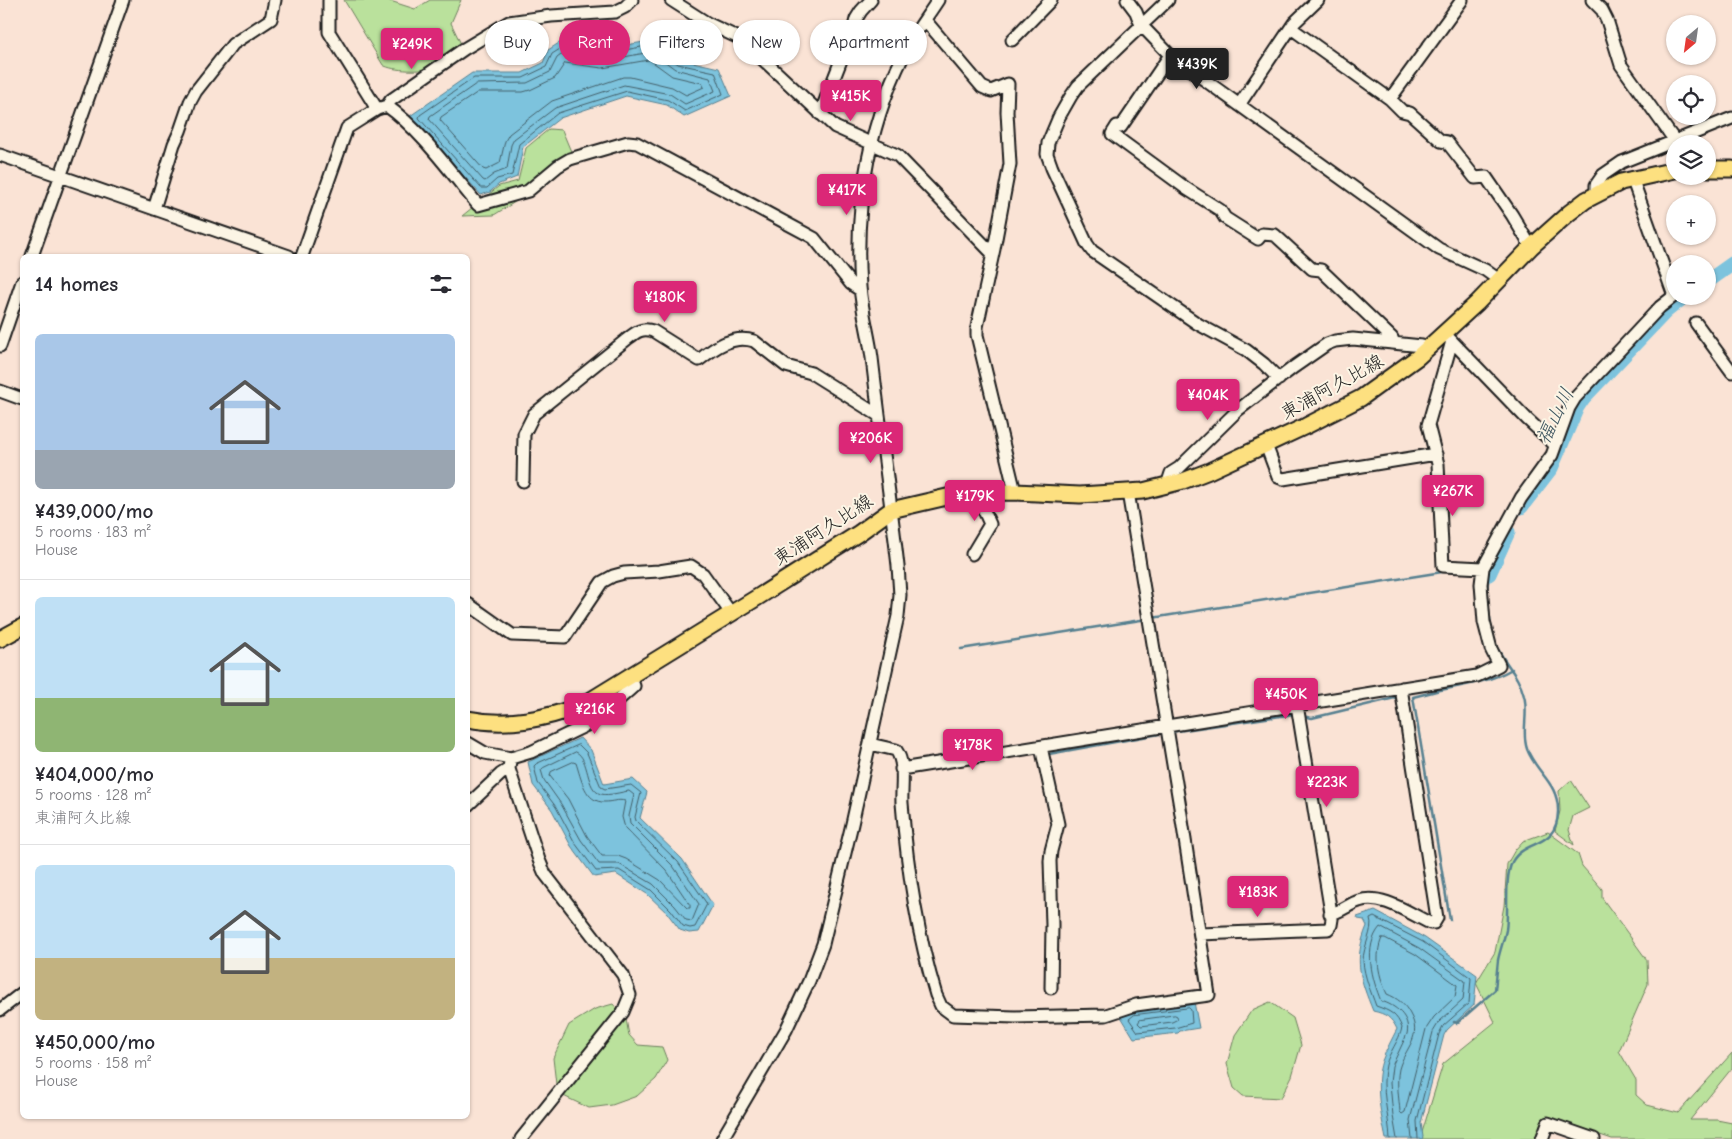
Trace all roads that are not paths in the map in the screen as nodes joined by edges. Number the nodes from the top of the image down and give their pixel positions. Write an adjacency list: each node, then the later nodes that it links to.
1 (123, 0): 34 (street)
2 (274, 0): 37 (street)
3 (329, 0): 23 (street)
4 (632, 0): 23 (street)
5 (670, 0): 24 (street)
6 (871, 0): 24 (street)
7 (938, 0): 14 (street)
8 (1050, 0): 18 (street)
9 (1127, 0): 16 (street)
10 (1168, 0): 16 (street)
11 (1318, 0): 17 (street)
12 (1462, 0): 21 (street)
13 (1592, 0): 26 (street)
14 (924, 20)
15 (927, 23): 42 (street)
16 (1141, 25): 19 (street); 52 (street)
17 (1291, 28): 21 (street); 22 (street)
18 (1012, 40)
19 (1170, 54): 22 (street); 48 (street)
20 (900, 65): 28 (street)
21 (1390, 100): 38 (street)
22 (1239, 105): 43 (street)
23 (382, 108): 41 (street); 45 (street)
24 (820, 114): 28 (street)
25 (1732, 118): 27 (street)
26 (1670, 135)
27 (1692, 135)
28 (872, 145): 42 (street); 45 (street)
29 (1666, 145): 36 (street)
30 (0, 155): 34 (street)
31 (1732, 169): 32 (main road)
32 (1716, 170)
33 (1666, 172): 35 (main road, 東浦阿久比線)
34 (60, 176): 37 (street); 39 (street)
35 (1632, 178): 36 (main road, 東浦阿久比線); 57 (street)
36 (1596, 194): 38 (main road, 東浦阿久比線)
37 (154, 209): 40 (street)
38 (1531, 247): 43 (main road, 東浦阿久比線)
39 (33, 254)
40 (283, 254)
41 (303, 254)
42 (993, 254): 61 (street)
43 (1499, 280): 47 (main road, 東浦阿久比線)
44 (20, 288): 49 (street)
45 (860, 290): 55 (street)
46 (1696, 323): 51 (street)
47 (1449, 338): 50 (main road, 東浦阿久比線); 57 (street); 58 (street)
48 (1394, 343): 50 (street); 52 (street)
49 (0, 346)
50 (1428, 349): 56 (main road, 東浦阿久比線)
51 (1732, 372)
52 (1279, 379): 60 (street)
53 (0, 391): 54 (street)
54 (20, 398)
55 (878, 415): 59 (street); 64 (street)
56 (1266, 445): 58 (street); 60 (main road, 東浦阿久比線)
57 (1555, 445): 66 (street)
58 (1436, 454): 66 (street)
59 (523, 482)
60 (1167, 485): 62 (main road, 東浦阿久比線)
61 (1015, 492): 62 (main road, 東浦阿久比線); 63 (main road, 東浦阿久比線)
62 (1128, 492): 75 (street)
63 (978, 493): 64 (main road, 東浦阿久比線); 65 (street)
64 (890, 510): 68 (main road, 東浦阿久比線); 77 (street)
65 (972, 554)
66 (1484, 568): 72 (street)
67 (470, 605): 68 (street)
68 (731, 613): 71 (main road, 東浦阿久比線)
69 (20, 628): 70 (main road)
70 (0, 639)
71 (630, 676): 74 (main road, 東浦阿久比線); 79 (street)
72 (1401, 688): 73 (street); 82 (street)
73 (1297, 705): 75 (street); 82 (street)
74 (470, 720)
75 (1167, 726): 78 (street); 83 (street)
76 (470, 744): 79 (street)
77 (870, 744): 80 (street); 88 (street)
78 (1041, 747): 80 (street); 84 (street)
79 (510, 763): 81 (street); 87 (street)
80 (902, 769): 83 (street)
81 (470, 803)
82 (1330, 914): 83 (street)
83 (1200, 934)
84 (1051, 988)
85 (20, 995): 86 (street)
86 (0, 1010)
87 (522, 1139)
88 (722, 1139)
89 (1542, 1139): 90 (street)
90 (1594, 1139)

